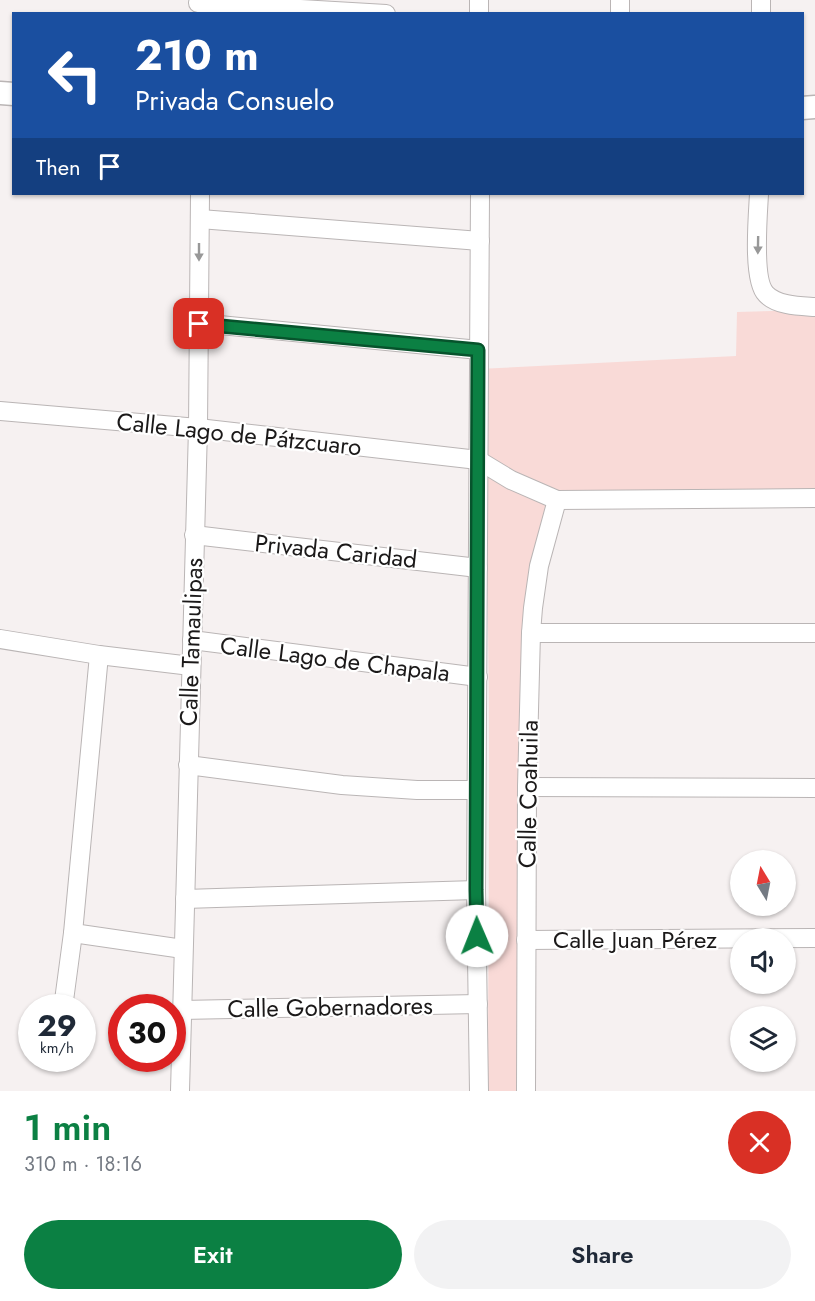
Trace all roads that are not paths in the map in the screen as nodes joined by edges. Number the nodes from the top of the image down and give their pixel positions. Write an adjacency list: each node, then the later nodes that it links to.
1 (198, 5): 2 (street)
2 (344, 12)
3 (200, 195): 6 (street, Calle Tamaulipas)
4 (480, 195): 7 (street)
5 (759, 195): 8 (street, one-way to 8)
6 (200, 219): 7 (street); 9 (street, Calle Tamaulipas, one-way to 9)
7 (480, 242): 10 (street)
8 (815, 307)
9 (199, 324): 10 (street); 12 (street, Calle Tamaulipas)
10 (478, 350): 13 (street)
11 (0, 411): 12 (street, Calle Lago de Pátzcuaro)
12 (198, 428): 13 (street, Calle Lago de Pátzcuaro); 16 (street, Calle Tamaulipas)
13 (478, 460): 15 (street); 17 (street)
14 (815, 498): 15 (street)
15 (557, 500): 18 (street, Calle Coahuila)
16 (194, 535): 17 (street, Privada Caridad); 21 (street, Calle Tamaulipas)
17 (478, 568): 24 (street)
18 (531, 633): 19 (street); 26 (street, Calle Coahuila)
19 (815, 633)
20 (0, 639): 22 (street, Calle Lago de Chapala)
21 (192, 640): 23 (street, Calle Tamaulipas); 24 (street, Calle Lago de Chapala)
22 (99, 655): 23 (street, Calle Lago de Chapala); 31 (street)
23 (191, 666): 25 (street, Calle Tamaulipas)
24 (478, 677): 28 (street)
25 (188, 765): 28 (street); 30 (street, Calle Tamaulipas)
26 (527, 786): 27 (street); 33 (street, Calle Coahuila)
27 (815, 788)
28 (476, 790): 29 (street)
29 (476, 890): 30 (street); 37 (street)
30 (185, 899): 34 (street, Calle Tamaulipas)
31 (73, 933): 34 (street); 35 (street)
32 (815, 938): 33 (street, Calle Juan Pérez)
33 (526, 940): 42 (street, Calle Coahuila)
34 (183, 949): 36 (street, Calle Tamaulipas)
35 (65, 994)
36 (182, 994)
37 (478, 1004): 38 (street, Calle Gobernadores); 41 (street)
38 (186, 1010)
39 (180, 1072): 40 (street, Calle Tamaulipas)
40 (180, 1091)
41 (479, 1091)
42 (526, 1091)

